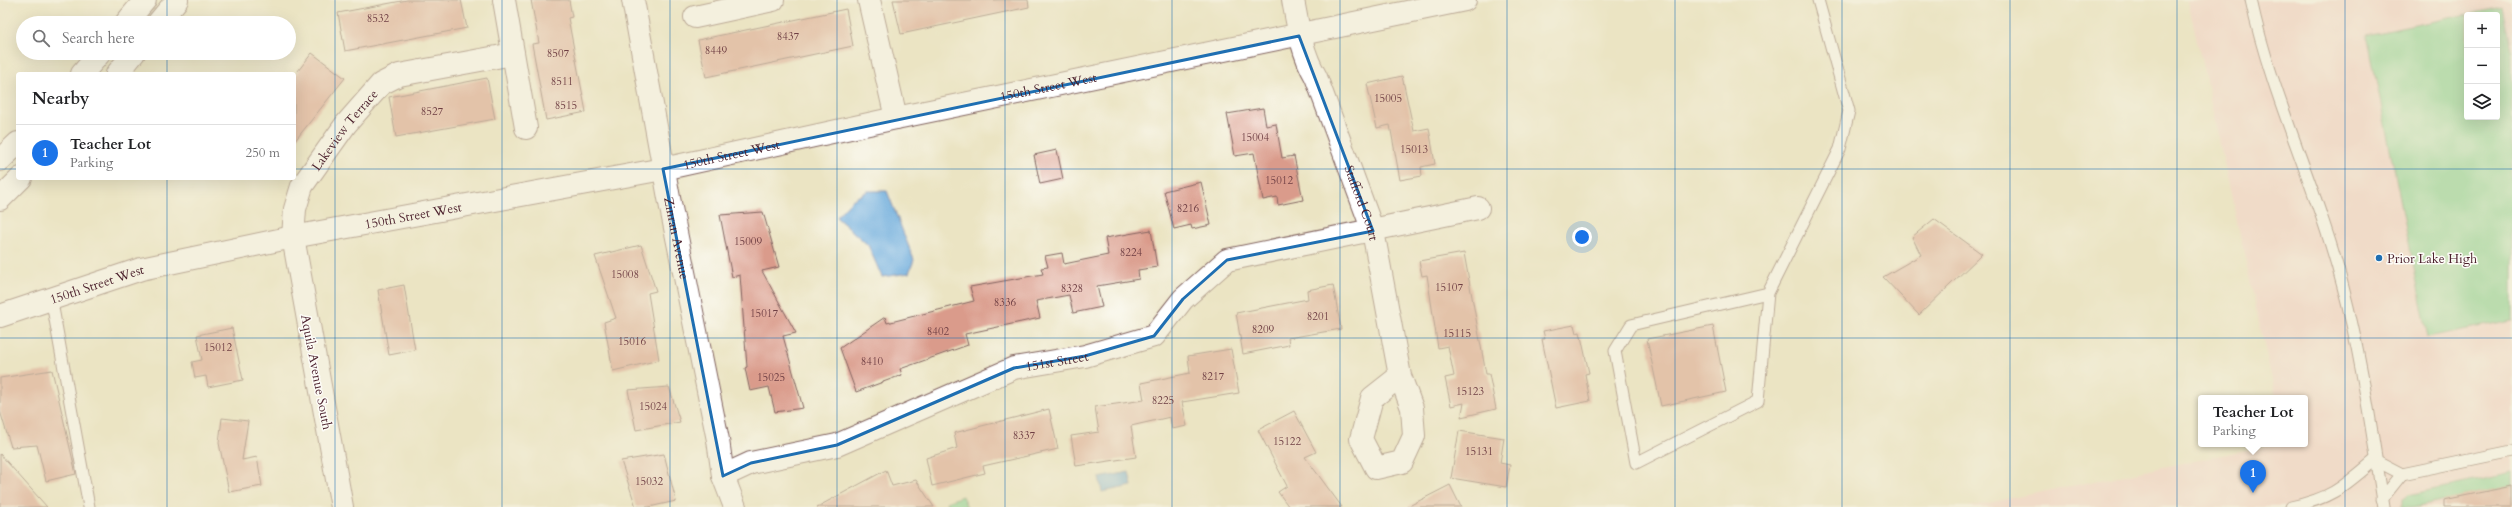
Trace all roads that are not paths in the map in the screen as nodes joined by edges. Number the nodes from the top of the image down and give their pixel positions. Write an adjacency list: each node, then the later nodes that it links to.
1 (145, 0): 11 (street)
2 (176, 0): 12 (street)
3 (504, 0): 15 (street)
4 (632, 0): 24 (street, Zinran Avenue)
5 (773, 0): 13 (street)
6 (869, 0): 20 (street)
7 (1293, 0): 14 (street, Stafford Court)
8 (1465, 0): 14 (street, 150th Street West)
9 (1818, 0): 30 (lane)
10 (2251, 0): 35 (lane)
11 (132, 16)
12 (163, 16)
13 (695, 17)
14 (1299, 36): 20 (street, 150th Street West); 28 (street, Stafford Court)
15 (513, 54): 21 (street); 29 (street, Lakeview Terrace)
16 (94, 60): 18 (street)
17 (128, 60): 19 (street)
18 (84, 72)
19 (119, 72)
20 (896, 118): 24 (street, 150th Street West)
21 (526, 128)
22 (16, 145): 23 (street)
23 (0, 160)
24 (663, 169): 29 (street, 150th Street West); 37 (street, Zinran Avenue)
25 (19, 180): 26 (street)
26 (0, 199)
27 (1478, 208): 28 (street, 151st Street)
28 (1372, 231): 33 (street, Stafford Court); 37 (street, 151st Street)
29 (292, 238): 31 (street, 150th Street West); 40 (street, Aquila Avenue South)
30 (1768, 293): 30 (lane)
31 (52, 297): 32 (street, 150th Street West); 39 (lane)
32 (0, 316)
33 (1400, 376)
34 (2512, 451): 36 (lane)
35 (2376, 460): 36 (lane); 38 (lane); 43 (lane)
36 (2402, 474): 38 (lane)
37 (723, 476): 41 (street, Zinran Avenue); 42 (street, Zinran Avenue)
38 (2383, 503)
39 (89, 507)
40 (342, 507)
41 (719, 507)
42 (735, 507)
43 (2291, 507)

